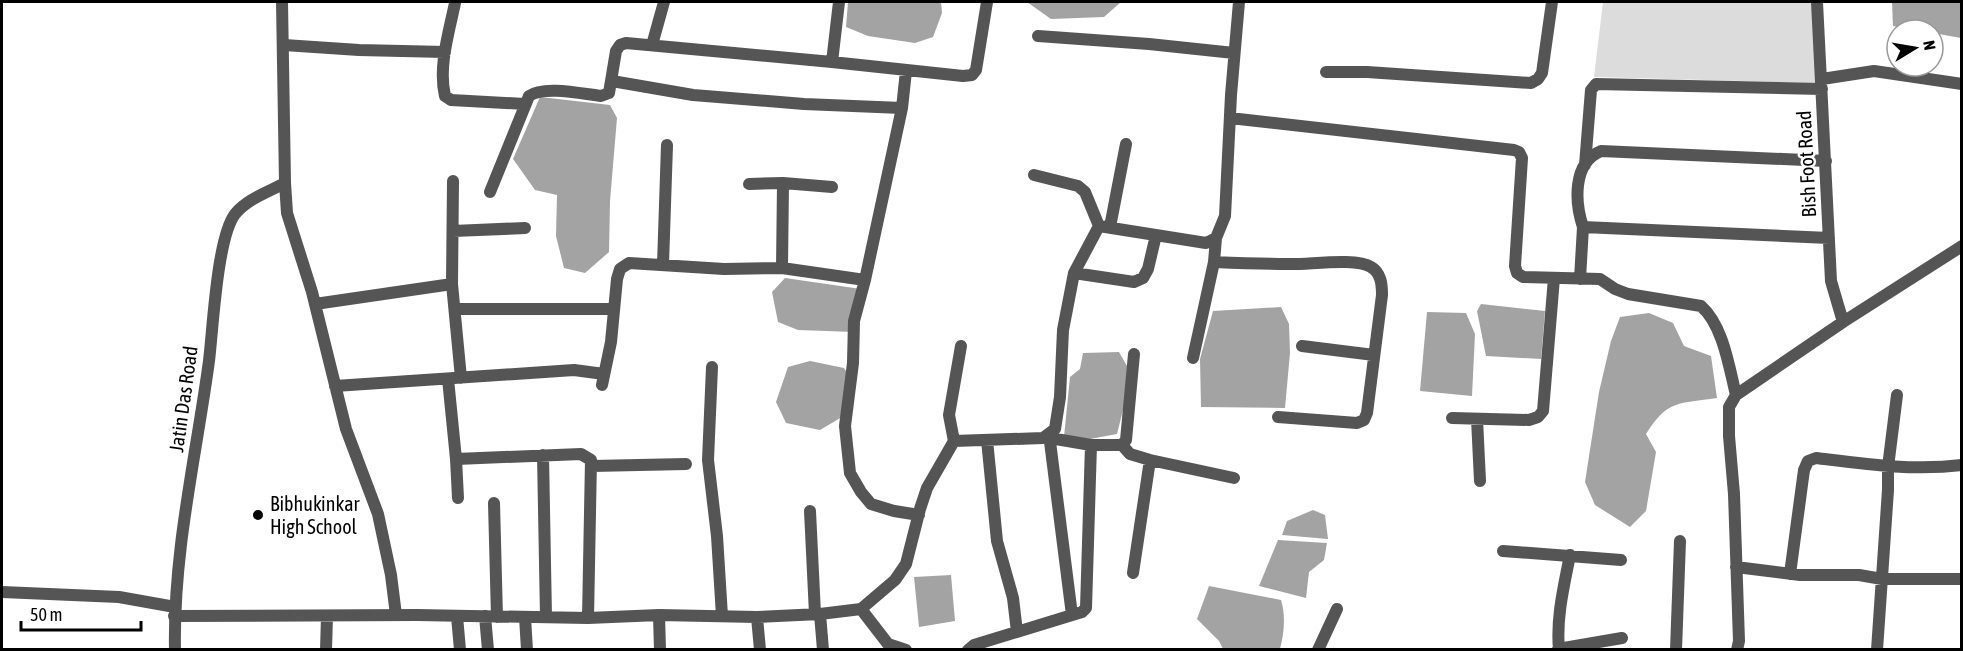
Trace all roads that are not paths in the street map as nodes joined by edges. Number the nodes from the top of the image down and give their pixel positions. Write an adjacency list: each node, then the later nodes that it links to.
1 (282, 2): 10 (street)
2 (664, 2): 11 (street)
3 (839, 2): 14 (street)
4 (987, 2): 15 (street)
5 (1239, 2): 13 (street)
6 (1552, 2): 16 (street)
7 (1817, 2): 18 (street, Bish Foot Road)
8 (455, 3): 12 (street)
9 (1038, 36): 13 (street)
10 (284, 45): 12 (street); 29 (street)
11 (652, 45): 14 (street); 17 (street)
12 (446, 52): 20 (street)
13 (1234, 53): 22 (street)
14 (832, 62): 15 (street)
15 (906, 71): 21 (street)
16 (1326, 72)
17 (612, 81): 20 (street); 21 (street)
18 (1822, 84): 19 (street); 25 (street, Bish Foot Road); 26 (street)
19 (1962, 84)
20 (525, 104): 33 (street)
21 (902, 108): 48 (street)
22 (1230, 118): 39 (street); 46 (street)
23 (1126, 144): 34 (street)
24 (667, 145): 43 (street)
25 (1826, 161): 26 (street); 40 (street, Bish Foot Road)
26 (1585, 165): 35 (street)
27 (1034, 175): 34 (street)
28 (453, 181): 37 (street)
29 (285, 183): 50 (street); 98 (street, Jatin Das Road)
30 (783, 183): 31 (street); 32 (street); 44 (street)
31 (749, 184)
32 (832, 187)
33 (490, 192)
34 (1104, 227): 38 (street); 45 (street)
35 (1583, 227): 40 (street); 47 (street)
36 (525, 228): 37 (street)
37 (453, 231): 49 (street)
38 (1156, 235): 39 (street); 45 (street)
39 (1216, 238): 42 (street)
40 (1829, 238): 53 (street, Bish Foot Road)
41 (1962, 246): 53 (street)
42 (1214, 262): 57 (street); 58 (street)
43 (663, 265): 44 (street); 52 (street)
44 (782, 268): 48 (street)
45 (1074, 273): 68 (street)
46 (1554, 278): 47 (street); 67 (street)
47 (1580, 279): 63 (street)
48 (865, 280): 85 (street)
49 (452, 284): 50 (street); 51 (street)
50 (315, 304): 62 (street)
51 (455, 309): 52 (street); 60 (street)
52 (614, 309): 60 (street)
53 (1843, 322): 63 (street)
54 (961, 346): 70 (street)
55 (1302, 346): 57 (street)
56 (1134, 354): 71 (street)
57 (1374, 355): 65 (street)
58 (1193, 358)
59 (712, 367): 106 (street)
60 (461, 378): 61 (street)
61 (448, 379): 62 (street); 74 (street)
62 (335, 386): 100 (street)
63 (1736, 395): 90 (street)
64 (1897, 395): 79 (street)
65 (1278, 417)
66 (1452, 418): 67 (street)
67 (1477, 419): 81 (street)
68 (1050, 436): 69 (street); 72 (street); 102 (street)
69 (987, 440): 70 (street); 111 (street)
70 (954, 441): 85 (street)
71 (1122, 445): 72 (street); 75 (street)
72 (1091, 446): 102 (street)
73 (543, 455): 74 (street); 78 (street); 108 (street)
74 (456, 459): 82 (street)
75 (1150, 460): 80 (street); 91 (street)
76 (686, 464): 78 (street)
77 (1962, 465): 79 (street)
78 (591, 466): 110 (street)
79 (1887, 467): 92 (street); 93 (street)
80 (1234, 478)
81 (1480, 482)
82 (458, 498)
83 (494, 503): 105 (street)
84 (810, 512): 99 (street)
85 (919, 514): 96 (street)
86 (1680, 542): 126 (street)
87 (1503, 550): 88 (street)
88 (1570, 555): 89 (street); 114 (street)
89 (1621, 560)
90 (1736, 567): 92 (street); 127 (street)
91 (1133, 573)
92 (1790, 574): 93 (street)
93 (1882, 579): 94 (street); 128 (street)
94 (1962, 579)
95 (2, 592): 98 (street)
96 (861, 609): 99 (street); 113 (street)
97 (1337, 609): 125 (street)
98 (175, 612): 103 (street); 115 (street, Jatin Das Road)
99 (818, 614): 109 (street); 122 (street)
100 (396, 615): 103 (street); 104 (street)
101 (659, 615): 106 (street); 110 (street); 120 (street)
102 (1072, 615): 111 (street)
103 (327, 616): 116 (street)
104 (457, 616): 105 (street); 117 (street)
105 (491, 616): 107 (street); 118 (street)
106 (722, 616): 109 (street)
107 (525, 617): 108 (street); 119 (street)
108 (546, 617): 110 (street)
109 (757, 617): 121 (street)
110 (588, 618)
111 (1017, 632): 124 (street)
112 (1622, 638): 114 (street)
113 (887, 646): 123 (street)
114 (1558, 649)
115 (175, 650)
116 (326, 650)
117 (460, 650)
118 (488, 650)
119 (527, 650)
120 (660, 650)
121 (760, 650)
122 (823, 650)
123 (906, 650)
124 (968, 650)
125 (1318, 650)
126 (1676, 650)
127 (1737, 650)
128 (1877, 650)

